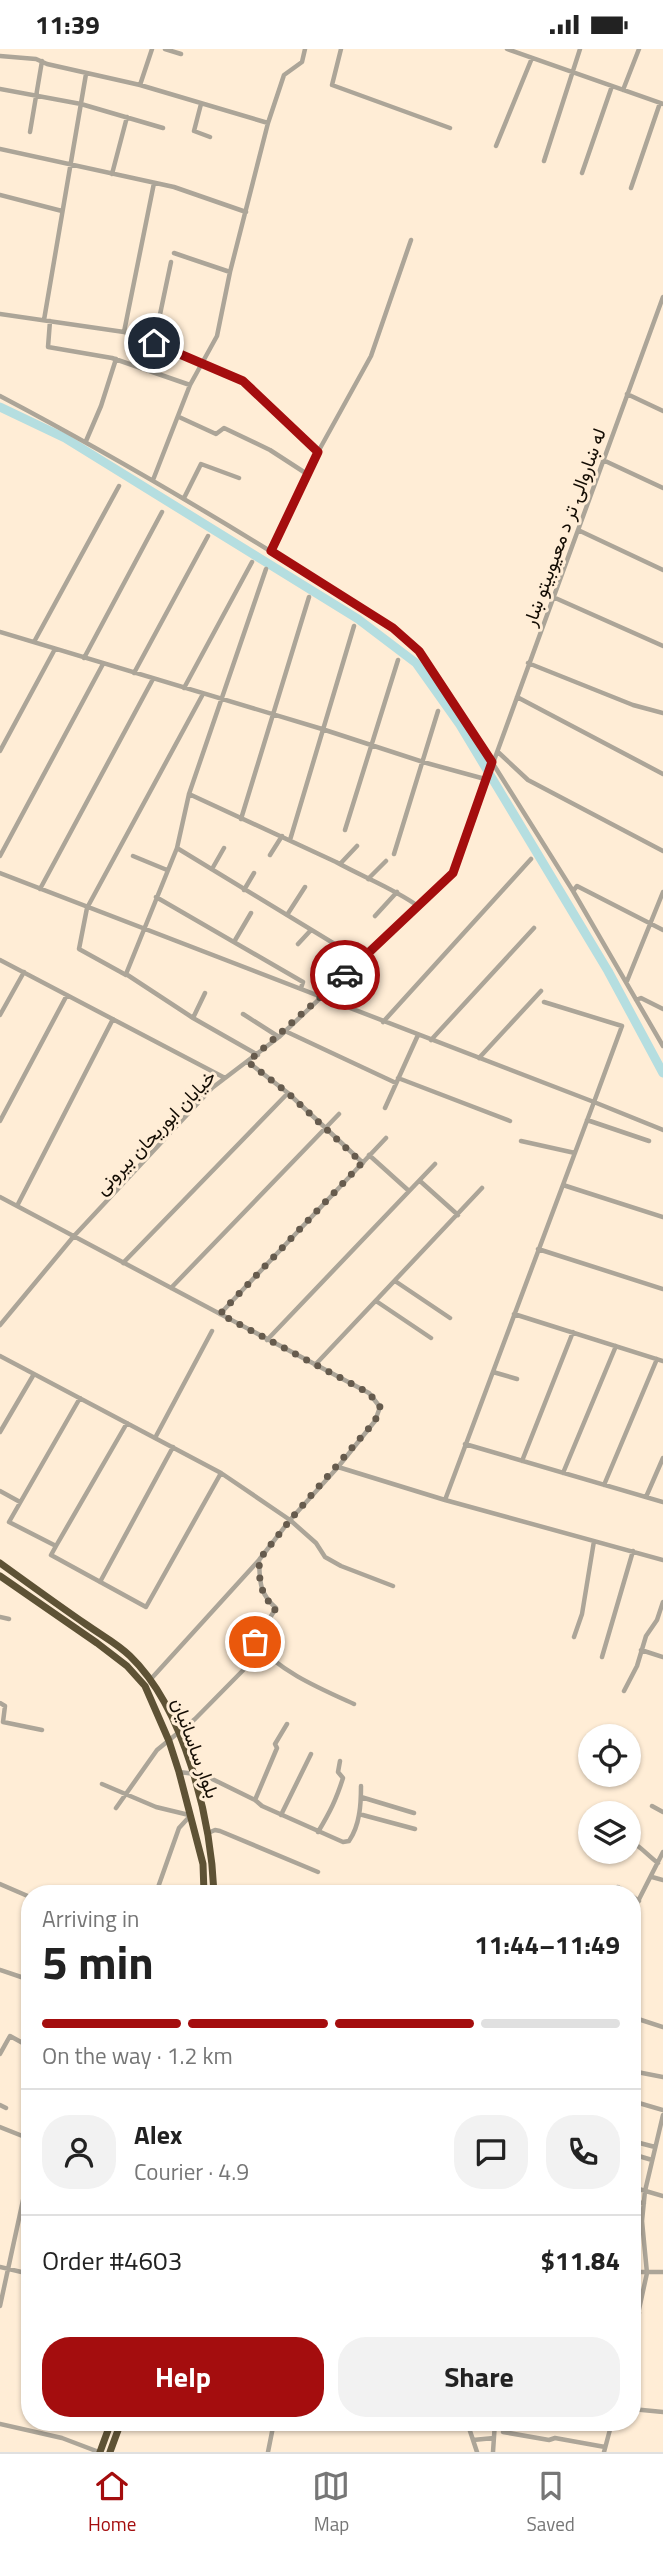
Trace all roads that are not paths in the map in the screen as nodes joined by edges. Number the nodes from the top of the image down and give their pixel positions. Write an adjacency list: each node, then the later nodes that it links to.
1 (152, 49): 15 (street)
2 (165, 49): 9 (street)
3 (305, 49): 24 (street)
4 (341, 49): 26 (street)
5 (506, 49): 8 (street)
6 (580, 49): 13 (street)
7 (639, 49): 18 (street)
8 (514, 50): 11 (street)
9 (181, 54)
10 (0, 55): 12 (street)
11 (532, 58): 13 (street); 29 (street)
12 (41, 61): 14 (street); 19 (street)
13 (572, 72): 16 (street); 31 (street)
14 (86, 74): 15 (street); 20 (street)
15 (140, 85): 21 (street)
16 (612, 86): 18 (street); 33 (street)
17 (0, 89): 19 (street)
18 (623, 90): 22 (street)
19 (36, 95): 20 (street); 27 (street)
20 (81, 104): 23 (street); 32 (street)
21 (201, 104): 24 (street); 28 (street)
22 (661, 104): 36 (street)
23 (127, 117): 25 (street); 34 (street)
24 (268, 123): 39 (street)
25 (163, 128)
26 (450, 128)
27 (30, 132)
28 (210, 137)
29 (496, 146)
30 (0, 149): 32 (street)
31 (544, 161)
32 (70, 165): 34 (street); 38 (street)
33 (582, 173)
34 (112, 174): 35 (street)
35 (155, 183): 39 (street); 48 (street)
36 (631, 188)
37 (0, 195): 38 (street)
38 (62, 211): 46 (street)
39 (246, 212): 43 (street)
40 (411, 240): 58 (street)
41 (174, 253): 43 (street)
42 (170, 262): 49 (street)
43 (230, 272): 51 (street)
44 (663, 297): 53 (street, له ښاروالۍ تر د معیوبیتو ښار)
45 (1, 314): 46 (street); 47 (street)
46 (47, 321): 48 (street); 50 (street)
47 (0, 322)
48 (124, 332): 49 (street)
49 (154, 343): 51 (street)
50 (116, 359): 52 (street); 57 (street)
51 (202, 363): 52 (street); 58 (street)
52 (190, 385): 56 (street)
53 (627, 394): 55 (street); 59 (street, له ښاروالۍ تر د معیوبیتو ښار)
54 (0, 396): 57 (street)
55 (663, 411)
56 (178, 417): 60 (street); 62 (street)
57 (86, 441): 62 (street)
58 (318, 452): 60 (street)
59 (603, 460): 64 (street); 67 (street, له ښاروالۍ تر د معیوبیتو ښار)
60 (307, 474): 69 (street)
61 (239, 478): 65 (street)
62 (153, 480): 65 (street)
63 (119, 486): 77 (street)
64 (663, 488)
65 (184, 498): 69 (street)
66 (162, 512): 80 (street)
67 (578, 530): 72 (street); 74 (street, له ښاروالۍ تر د معیوبیتو ښار)
68 (208, 536): 84 (street)
69 (271, 551): 98 (street)
70 (252, 562): 86 (street)
71 (266, 569): 89 (street)
72 (663, 570)
73 (310, 597): 92 (street)
74 (553, 597): 78 (street); 82 (street, له ښاروالۍ تر د معیوبیتو ښار)
75 (354, 626): 93 (street)
76 (0, 632): 77 (street)
77 (34, 642): 79 (street)
78 (663, 646)
79 (55, 649): 80 (street); 95 (street)
80 (84, 657): 83 (street)
81 (398, 660): 94 (street)
82 (528, 663): 88 (street, له ښاروالۍ تر د معیوبیتو ښار); 91 (street)
83 (103, 664): 84 (street); 112 (street)
84 (134, 673): 85 (street)
85 (153, 679): 86 (street); 123 (street)
86 (184, 688): 87 (street)
87 (203, 694): 89 (street); 130 (street)
88 (517, 697): 96 (street, له ښاروالۍ تر د معیوبیتو ښار); 99 (street)
89 (220, 699): 92 (street); 101 (street)
90 (438, 711): 97 (street)
91 (663, 713)
92 (272, 715): 93 (street); 102 (street)
93 (323, 729): 94 (street); 105 (street)
94 (372, 746): 97 (street); 103 (street)
95 (0, 751)
96 (498, 752): 98 (street, له ښاروالۍ تر د معیوبیتو ښار); 109 (street)
97 (422, 762): 100 (street); 110 (street)
98 (491, 764): 100 (street, له ښاروالۍ تر د معیوبیتو ښار); 125 (street)
99 (663, 774)
100 (486, 776): 129 (street, خیابان ابوریحان بیرونی)
101 (189, 794): 102 (street); 107 (street)
102 (241, 819): 104 (street)
103 (345, 830)
104 (282, 836): 105 (street); 111 (street)
105 (290, 840): 116 (street)
106 (357, 846): 116 (street)
107 (177, 848): 117 (street); 118 (street)
108 (224, 848): 117 (street)
109 (663, 851)
110 (394, 854)
111 (270, 855)
112 (0, 856)
113 (133, 856): 118 (street)
114 (531, 859): 158 (street)
115 (386, 861): 121 (street)
116 (340, 864): 121 (street)
117 (212, 869): 124 (street)
118 (167, 870): 128 (street)
119 (0, 873): 123 (street)
120 (254, 873): 124 (street)
121 (368, 879): 126 (street)
122 (305, 887): 132 (street)
123 (40, 889): 130 (street)
124 (244, 890): 132 (street)
125 (573, 891): 134 (street); 145 (street)
126 (397, 892): 129 (street); 133 (street)
127 (663, 892): 134 (street)
128 (156, 897): 136 (street); 139 (street)
129 (418, 906): 142 (street, خیابان ابوریحان بیرونی)
130 (87, 908): 136 (street); 144 (street)
131 (251, 913): 139 (street)
132 (287, 915): 137 (street)
133 (375, 916)
134 (650, 923): 138 (street); 145 (street)
135 (534, 928): 162 (street)
136 (144, 930): 144 (street); 146 (street)
137 (311, 930): 140 (street); 142 (street)
138 (663, 930)
139 (234, 942): 146 (street)
140 (298, 944)
141 (0, 960): 143 (street)
142 (361, 960): 150 (street, خیابان ابوریحان بیرونی)
143 (24, 972): 149 (street); 155 (street)
144 (126, 975): 156 (street)
145 (627, 982): 151 (street)
146 (301, 988): 150 (street)
147 (541, 991): 165 (street)
148 (205, 993): 156 (street)
149 (67, 995): 157 (street); 174 (street)
150 (323, 996): 158 (street); 159 (street, خیابان ابوریحان بیرونی)
151 (636, 1000): 153 (street); 163 (street)
152 (544, 1002): 170 (street)
153 (663, 1009)
154 (243, 1014): 161 (street)
155 (0, 1015)
156 (193, 1018): 164 (street)
157 (113, 1019): 167 (street); 190 (street)
158 (383, 1022): 160 (street)
159 (285, 1031): 161 (street, خیابان ابوریحان بیرونی); 168 (street)
160 (418, 1035): 162 (street); 168 (street)
161 (279, 1037): 164 (street, خیابان ابوریحان بیرونی)
162 (431, 1040): 165 (street)
163 (663, 1046)
164 (258, 1055): 166 (street, خیابان ابوریحان بیرونی)
165 (480, 1058): 170 (street)
166 (248, 1062): 167 (street, خیابان ابوریحان بیرونی); 169 (street)
167 (225, 1078): 193 (street, خیابان ابوریحان بیرونی)
168 (397, 1080): 171 (street); 175 (street)
169 (288, 1093): 176 (street); 195 (street)
170 (594, 1102): 173 (street); 177 (street)
171 (385, 1108)
172 (339, 1114): 176 (street)
173 (587, 1120): 180 (street); 181 (street)
174 (0, 1121)
175 (510, 1121)
176 (325, 1128): 183 (street); 197 (street)
177 (663, 1130)
178 (386, 1138): 182 (street)
179 (521, 1141): 181 (street)
180 (649, 1141)
181 (575, 1153): 186 (street)
182 (369, 1155): 183 (street); 188 (street)
183 (362, 1163): 200 (street)
184 (435, 1164): 185 (street)
185 (420, 1181): 188 (street); 191 (street)
186 (563, 1185): 192 (street); 194 (street)
187 (482, 1188): 191 (street)
188 (409, 1191): 207 (street)
189 (0, 1197): 190 (street)
190 (17, 1206): 193 (street)
191 (458, 1215): 196 (street)
192 (663, 1217)
193 (74, 1236): 195 (street); 203 (street, خیابان ابوریحان بیرونی)
194 (538, 1249): 198 (street); 201 (street)
195 (124, 1263): 197 (street)
196 (395, 1281): 199 (street); 202 (street)
197 (171, 1288): 200 (street)
198 (663, 1289)
199 (376, 1301): 206 (street); 211 (street)
200 (220, 1314): 207 (street)
201 (514, 1314): 205 (street); 212 (street)
202 (450, 1318)
203 (0, 1325)
204 (212, 1331): 218 (street)
205 (573, 1332): 208 (street); 222 (street)
206 (431, 1338)
207 (267, 1340): 211 (street)
208 (615, 1346): 210 (street); 225 (street)
209 (0, 1356): 213 (street)
210 (660, 1360): 226 (street)
211 (315, 1365): 223 (street)
212 (492, 1372): 214 (street); 219 (street)
213 (34, 1374): 215 (street); 217 (street)
214 (517, 1379)
215 (80, 1398): 216 (street); 230 (street)
216 (127, 1423): 218 (street); 234 (street)
217 (0, 1432)
218 (155, 1438): 220 (street)
219 (465, 1444): 222 (street); 229 (street)
220 (173, 1447): 224 (street); 240 (street)
221 (663, 1458): 228 (street)
222 (522, 1461): 225 (street)
223 (338, 1467): 229 (street); 232 (street)
224 (221, 1473): 232 (street); 240 (street)
225 (563, 1473): 226 (street)
226 (604, 1485): 228 (street)
227 (0, 1491): 230 (street)
228 (646, 1497): 231 (street)
229 (444, 1500): 233 (street)
230 (20, 1502): 234 (street)
231 (663, 1502)
232 (290, 1520): 236 (street); 241 (street)
233 (594, 1541): 235 (street); 246 (street)
234 (56, 1546): 240 (street)
235 (633, 1552): 237 (street); 249 (street)
236 (259, 1560): 248 (street); 251 (street)
237 (663, 1560)
238 (0, 1563): 251 (highway, بلوار ساسانیان)
239 (0, 1576): 252 (highway, بلوار ساسانیان)
240 (100, 1582)
241 (393, 1586)
242 (663, 1602): 244 (street)
243 (0, 1617): 245 (street)
244 (660, 1618): 247 (street)
245 (9, 1619)
246 (574, 1637)
247 (641, 1650): 250 (street); 253 (street)
248 (262, 1651): 255 (street); 258 (street)
249 (601, 1657)
250 (663, 1657)
251 (151, 1679): 252 (street); 258 (highway, بلوار ساسانیان)
252 (145, 1686): 259 (highway, بلوار ساسانیان)
253 (624, 1691)
254 (0, 1703): 257 (street)
255 (354, 1705)
256 (287, 1724): 268 (street)
257 (42, 1730)
258 (178, 1733): 259 (street); 263 (highway, بلوار ساسانیان)
259 (169, 1741): 262 (highway, بلوار ساسانیان); 266 (street)
260 (311, 1754): 275 (street)
261 (340, 1761): 277 (street)
262 (179, 1772): 263 (street); 274 (highway, بلوار ساسانیان)
263 (193, 1774): 268 (street); 278 (highway, بلوار ساسانیان)
264 (102, 1784): 266 (street)
265 (361, 1786): 267 (street)
266 (126, 1794): 270 (street); 274 (street)
267 (361, 1797): 272 (street); 273 (street)
268 (255, 1800): 275 (street)
269 (652, 1806): 271 (street)
270 (116, 1808)
271 (663, 1812)
272 (414, 1813)
273 (359, 1814): 276 (street); 277 (street)
274 (190, 1815): 286 (street); 287 (highway, بلوار ساسانیان)
275 (281, 1815): 277 (street)
276 (415, 1829)
277 (318, 1832)
278 (208, 1833): 282 (street); 288 (highway, بلوار ساسانیان)
279 (641, 1846): 281 (street)
280 (663, 1852): 281 (street)
281 (658, 1863): 283 (street)
282 (318, 1872)
283 (652, 1877): 284 (street); 290 (street)
284 (663, 1882)
285 (0, 1884): 289 (street)
286 (159, 1885)
287 (204, 1885)
288 (213, 1885)
289 (21, 1893)
290 (641, 1897)
291 (0, 1970): 292 (street)
292 (21, 1977)
293 (641, 2020): 294 (street)
294 (663, 2027)
295 (21, 2042): 296 (street)
296 (0, 2054)
297 (641, 2073): 298 (street)
298 (663, 2077)
299 (641, 2104): 300 (street)
300 (663, 2113): 304 (street)
301 (0, 2127): 302 (street)
302 (21, 2135)
303 (641, 2143): 304 (street)
304 (655, 2147): 306 (street)
305 (641, 2157): 306 (street)
306 (652, 2160): 308 (street)
307 (641, 2190): 308 (street)
308 (645, 2191): 309 (street); 311 (street)
309 (663, 2196)
310 (641, 2203): 311 (street)
311 (644, 2203): 313 (street)
312 (21, 2209): 315 (street)
313 (642, 2221): 319 (street)
314 (0, 2267): 315 (street)
315 (8, 2269): 316 (street); 321 (street)
316 (21, 2272)
317 (663, 2272): 319 (street)
318 (641, 2273): 319 (street)
319 (647, 2273): 320 (street)
320 (641, 2303)
321 (0, 2306)
322 (641, 2410): 323 (street)
323 (663, 2412)
324 (0, 2424): 325 (street)
325 (21, 2429)
326 (31, 2431): 337 (street)
327 (108, 2431): 337 (highway)
328 (118, 2431): 338 (highway)
329 (272, 2431): 339 (street)
330 (470, 2431): 335 (street)
331 (494, 2431): 334 (street)
332 (609, 2431): 336 (street)
333 (503, 2432): 336 (street)
334 (494, 2438): 335 (street); 341 (street)
335 (473, 2440): 340 (street)
336 (604, 2449)
337 (100, 2452)
338 (110, 2452)
339 (268, 2452)
340 (477, 2452)
341 (493, 2452)

